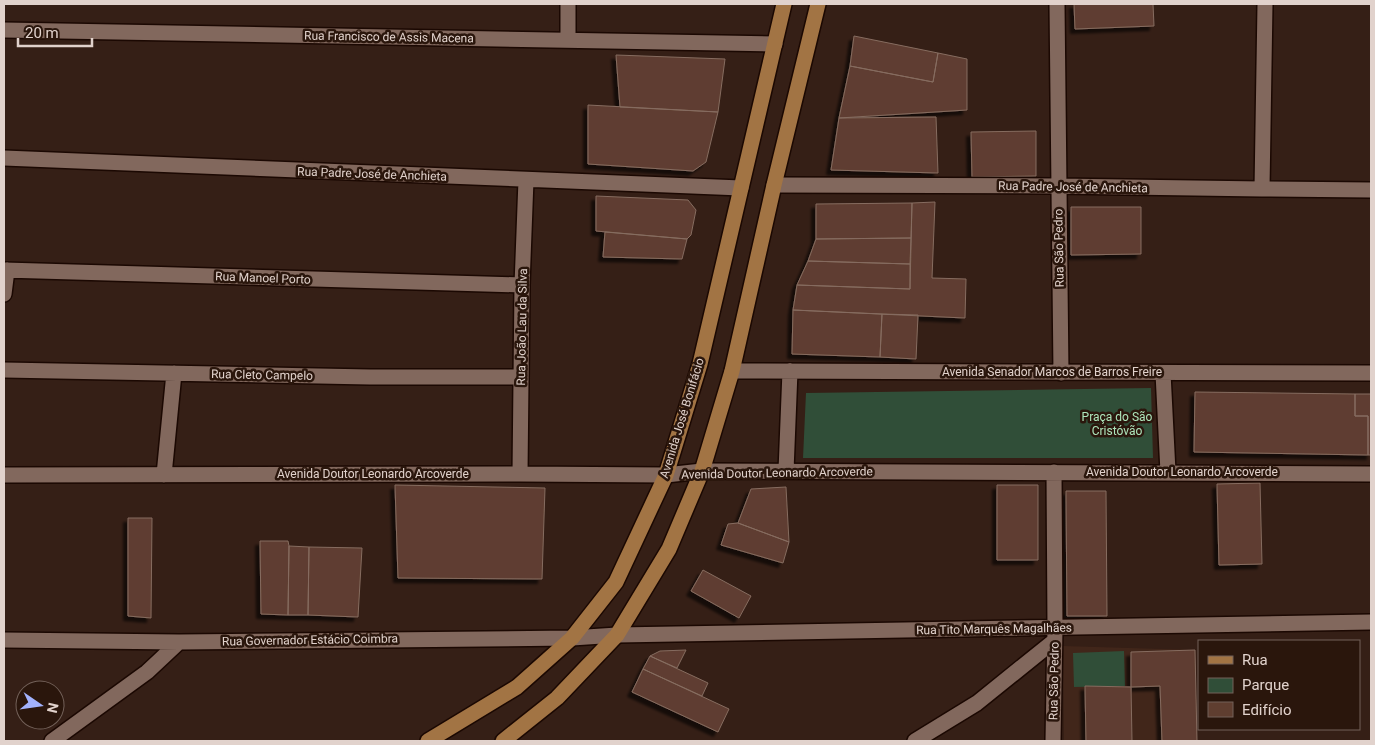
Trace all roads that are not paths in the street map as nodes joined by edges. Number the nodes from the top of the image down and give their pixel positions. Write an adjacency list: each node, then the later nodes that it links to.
1 (568, 4): 7 (street)
2 (784, 4): 8 (main road, Avenida José Bonifácio)
3 (818, 4): 11 (main road)
4 (1058, 4): 12 (street, Rua São Pedro)
5 (1265, 4): 14 (street)
6 (4, 30): 7 (street, Rua Francisco de Assis Macena)
7 (568, 40): 8 (street, Rua Francisco de Assis Macena)
8 (775, 44): 13 (main road, Avenida José Bonifácio)
9 (4, 158): 10 (street, Rua Padre José de Anchieta)
10 (526, 180): 13 (street, Rua Padre José de Anchieta); 17 (street, Rua João Lau da Silva)
11 (774, 185): 12 (street, Rua Padre José de Anchieta); 20 (main road)
12 (1058, 186): 14 (street, Rua Padre José de Anchieta); 23 (street, Rua São Pedro)
13 (741, 188): 35 (main road, Avenida José Bonifácio)
14 (1262, 190): 15 (street, Rua Padre José de Anchieta)
15 (1371, 190)
16 (6, 270): 17 (street, Rua Manoel Porto); 18 (street)
17 (522, 285): 26 (street, Rua João Lau da Silva)
18 (4, 294)
19 (4, 370): 22 (street, Rua Cleto Campelo)
20 (732, 371): 21 (street, Avenida Senador Marcos de Barros Freire); 27 (main road)
21 (790, 371): 23 (street, Avenida Senador Marcos de Barros Freire); 28 (street)
22 (174, 373): 26 (street, Rua Cleto Campelo); 34 (street)
23 (1061, 373): 24 (street, Avenida Senador Marcos de Barros Freire)
24 (1163, 373): 25 (street, Avenida Senador Marcos de Barros Freire); 30 (street)
25 (1371, 373)
26 (521, 377): 31 (street, Rua João Lau da Silva)
27 (702, 471): 28 (street, Avenida Doutor Leonardo Arcoverde); 35 (street, Avenida Doutor Leonardo Arcoverde); 38 (main road)
28 (786, 472): 29 (street, Avenida Doutor Leonardo Arcoverde)
29 (1054, 472): 30 (street, Avenida Doutor Leonardo Arcoverde); 37 (street, Rua São Pedro)
30 (1168, 472): 32 (street, Avenida Doutor Leonardo Arcoverde)
31 (520, 474): 34 (street, Avenida Doutor Leonardo Arcoverde); 35 (street, Avenida Doutor Leonardo Arcoverde)
32 (1371, 474)
33 (4, 475): 34 (street, Avenida Doutor Leonardo Arcoverde)
34 (164, 475)
35 (666, 475): 39 (main road, Avenida José Bonifácio)
36 (1371, 622): 37 (street, Rua Tito Marquês Magalhães)
37 (1054, 634): 38 (street, Rua Tito Marquês Magalhães); 45 (street); 46 (street, Rua São Pedro)
38 (617, 635): 39 (street, Rua Governador Estácio Coimbra); 44 (main road)
39 (572, 638): 41 (street, Rua Governador Estácio Coimbra); 43 (main road, Avenida José Bonifácio)
40 (4, 640): 41 (street, Rua Governador Estácio Coimbra)
41 (179, 642): 42 (street)
42 (52, 741)
43 (428, 741)
44 (504, 741)
45 (916, 741)
46 (1053, 741)

